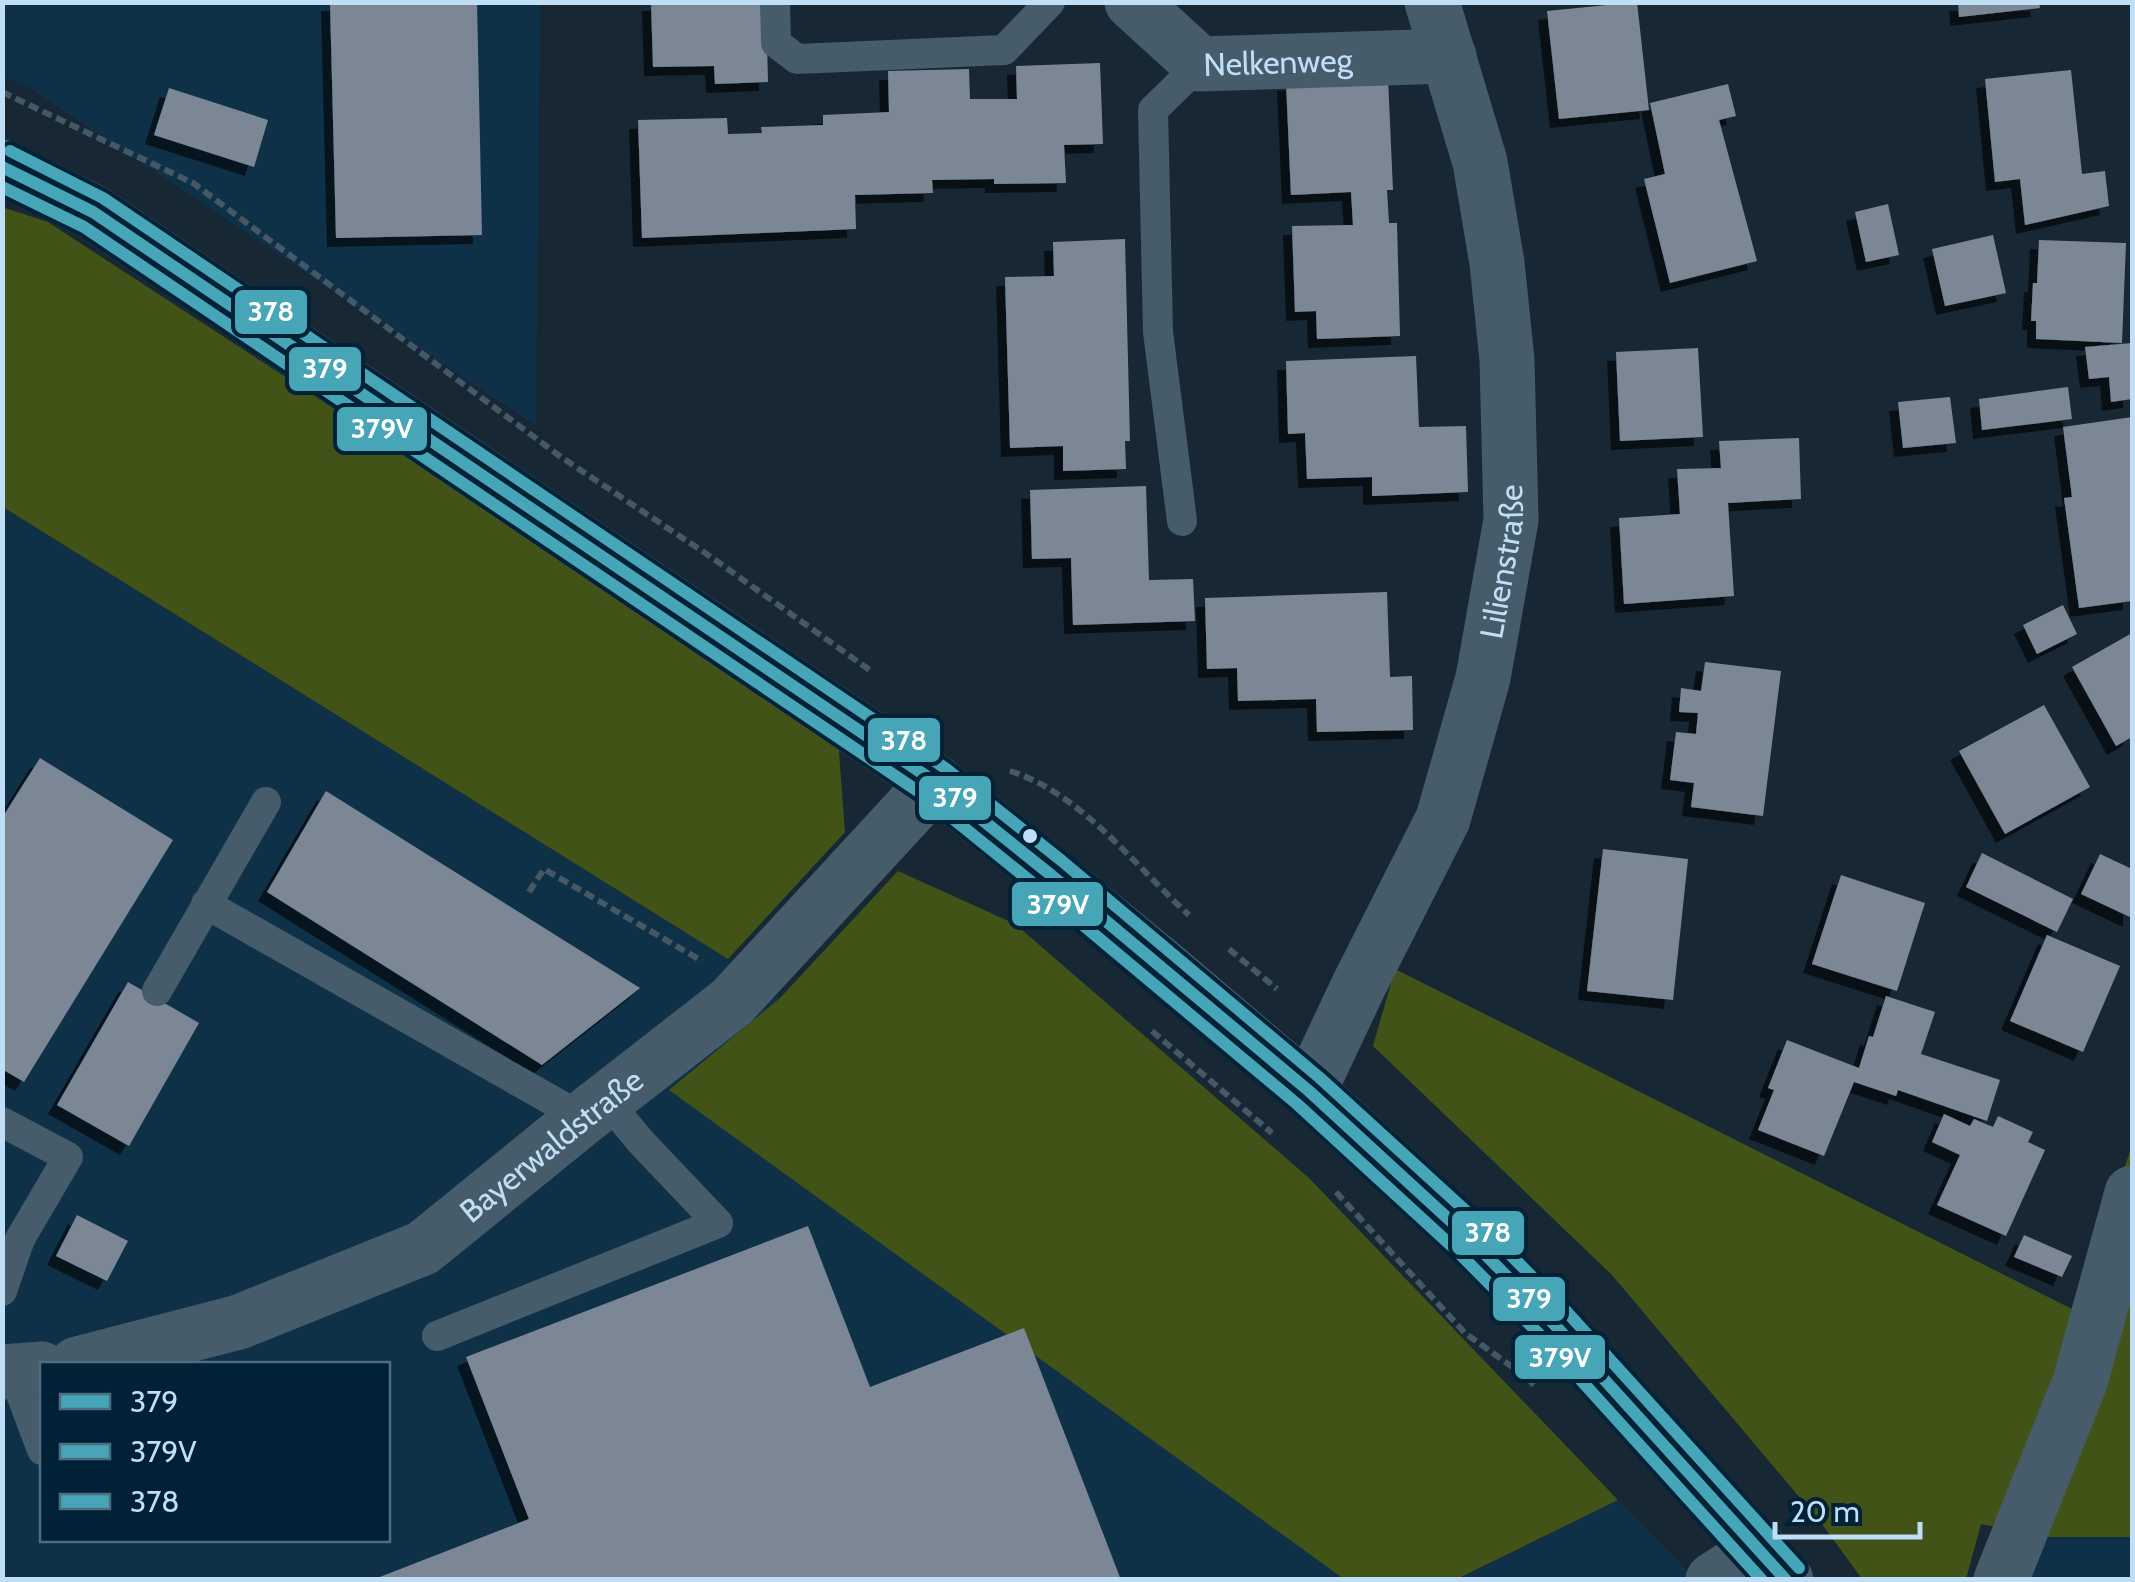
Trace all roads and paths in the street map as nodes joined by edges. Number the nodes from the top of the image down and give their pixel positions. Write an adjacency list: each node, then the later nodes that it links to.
1 (776, 2): 2 (lane)
2 (1050, 2)
3 (1132, 2): 6 (street, Nelkenweg)
4 (1432, 2): 5 (street, Lilienstraße)
5 (1449, 56): 6 (street, Nelkenweg); 16 (street, Lilienstraße)
6 (1200, 64): 8 (lane)
7 (2, 168): 9 (street)
8 (1182, 521)
9 (935, 782): 13 (street); 15 (street, Bayerwaldstraße)
10 (266, 802): 12 (lane)
11 (529, 892): 15 (path)
12 (206, 904): 14 (lane); 17 (lane)
13 (1167, 970): 16 (street); 19 (path)
14 (157, 990)
15 (744, 990): 17 (street, Bayerwaldstraße)
16 (1309, 1091): 28 (street)
17 (595, 1110): 23 (lane); 24 (street, Bayerwaldstraße)
18 (2, 1122): 22 (lane)
19 (1277, 1138)
20 (1334, 1190): 26 (path)
21 (2132, 1193): 30 (street)
22 (5, 1277)
23 (437, 1336)
24 (85, 1362)
25 (19, 1372): 27 (lane)
26 (1546, 1397)
27 (40, 1443)
28 (1773, 1565): 29 (street)
29 (1713, 1580)
30 (2000, 1580)

